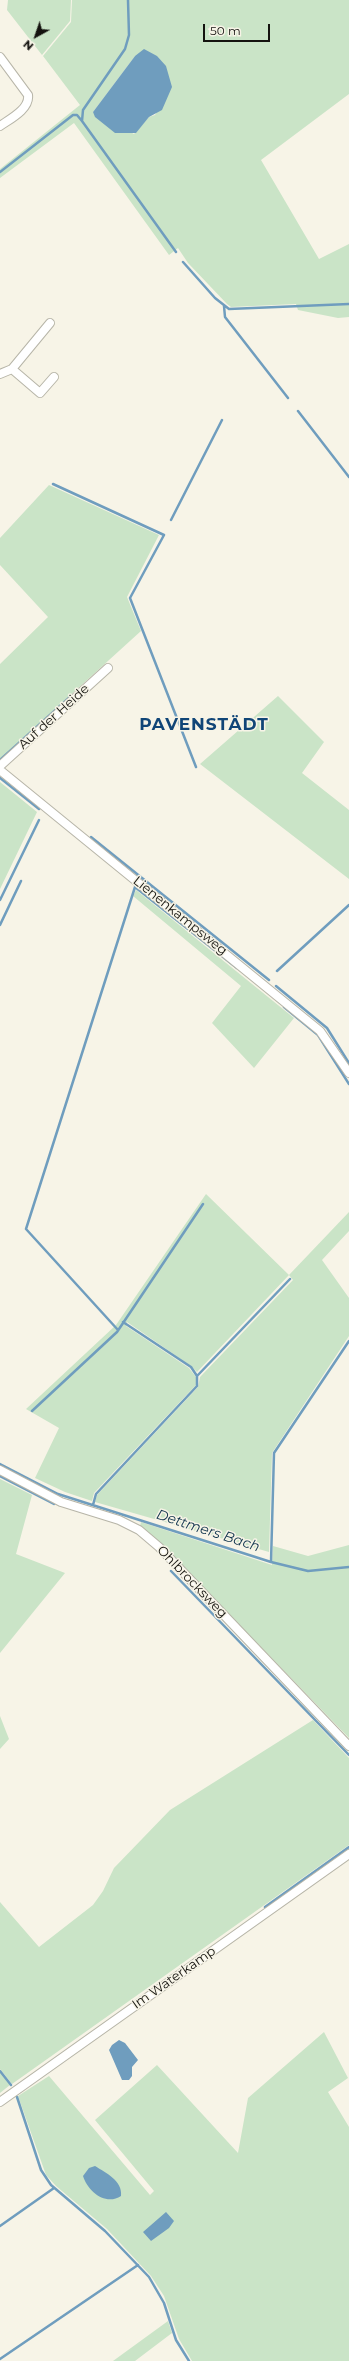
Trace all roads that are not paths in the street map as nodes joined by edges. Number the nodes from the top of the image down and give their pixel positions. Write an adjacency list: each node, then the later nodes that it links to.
1 (0, 57): 2 (street)
2 (0, 126)
3 (50, 323): 4 (street)
4 (12, 369): 5 (street); 6 (street)
5 (0, 374)
6 (54, 377)
7 (108, 668): 8 (street, Auf der Heide)
8 (0, 766)
9 (0, 770): 10 (street, Lienenkampsweg)
10 (349, 1073)
11 (0, 1470): 12 (street, Ohlbrocksweg)
12 (349, 1746)
13 (349, 1854): 14 (street, Im Waterkamp)
14 (0, 2102)

